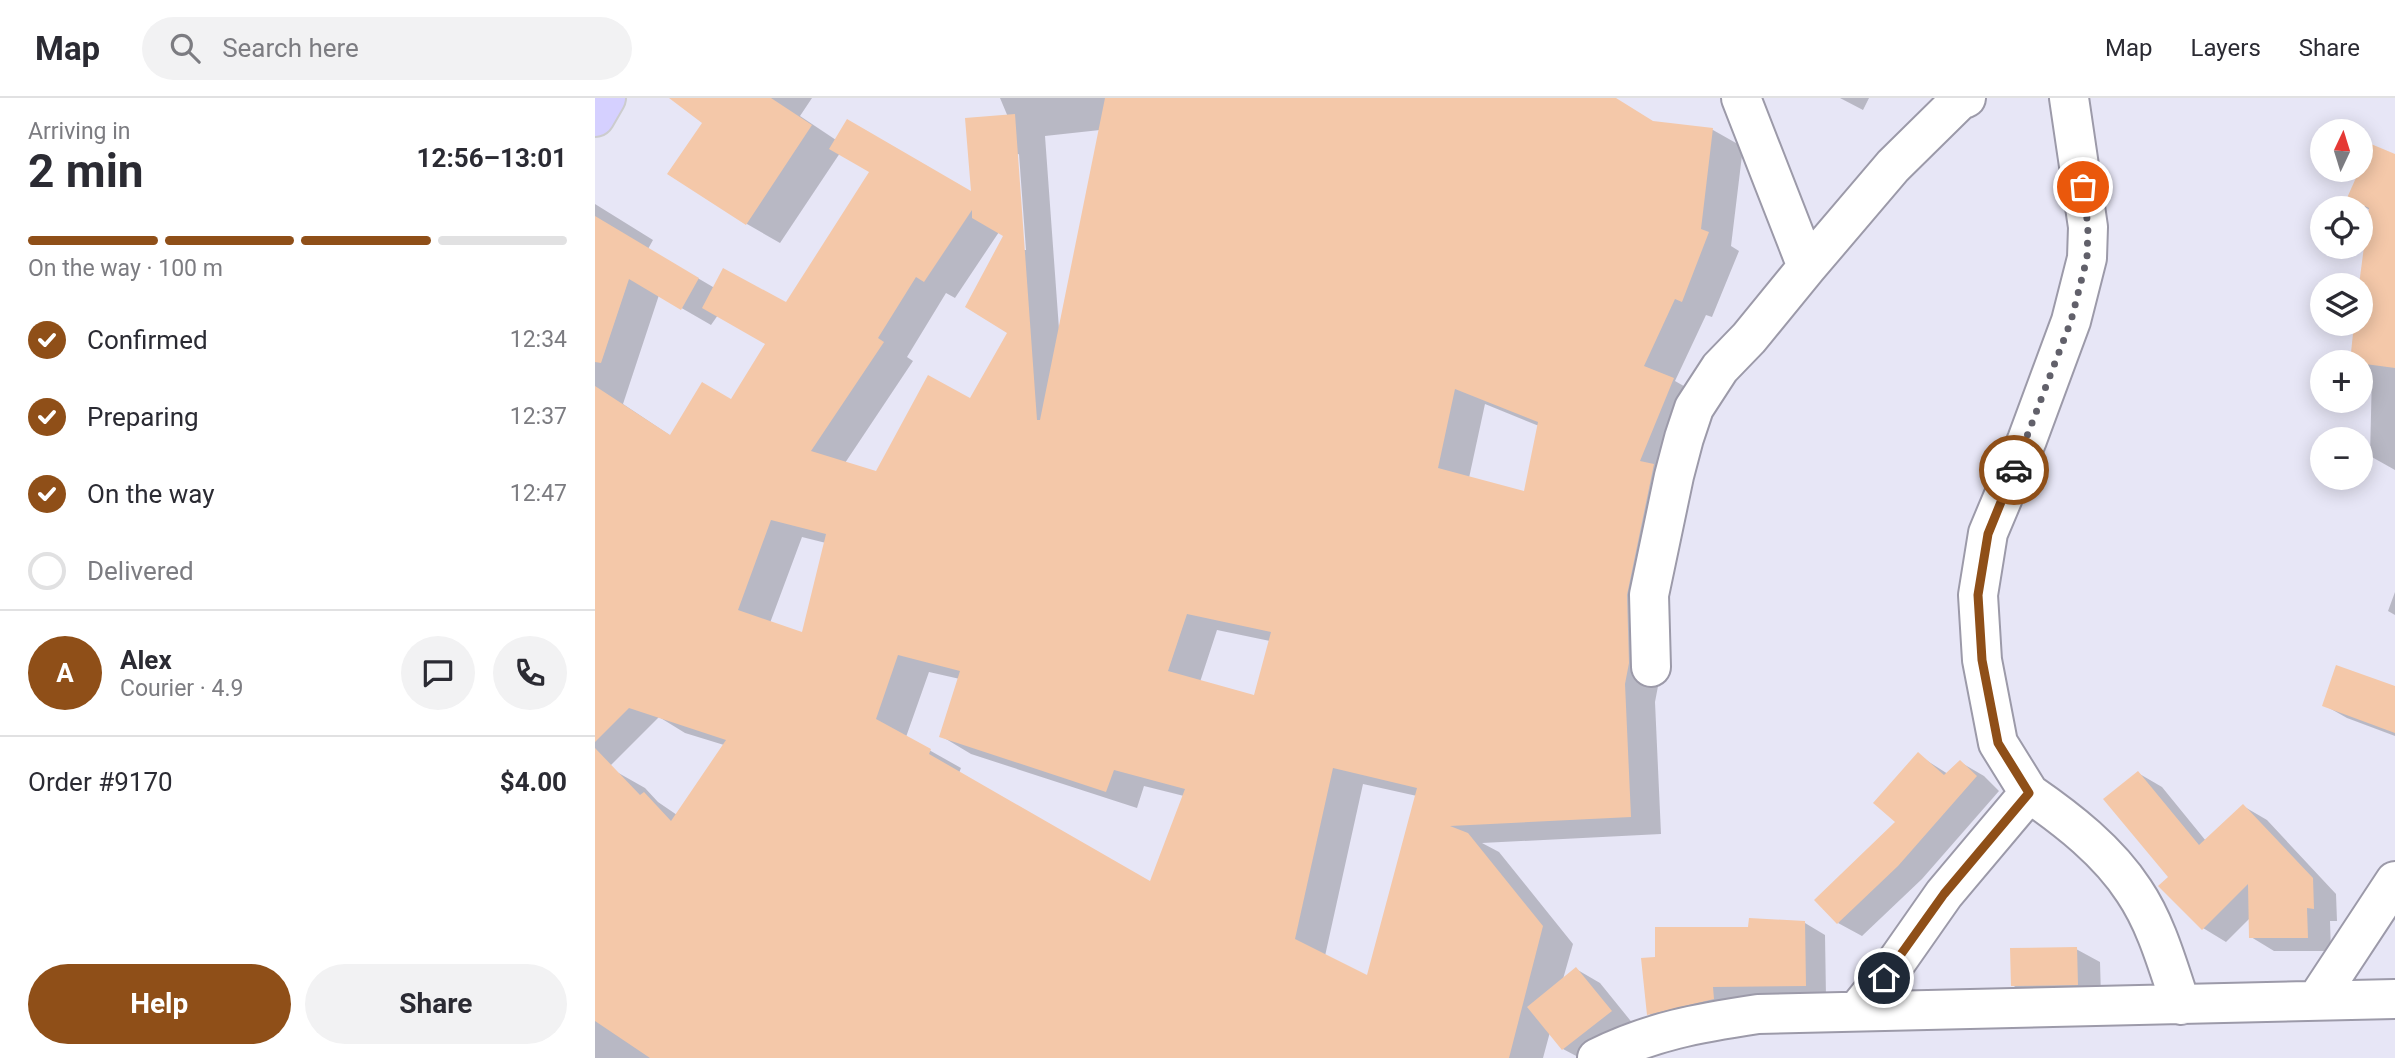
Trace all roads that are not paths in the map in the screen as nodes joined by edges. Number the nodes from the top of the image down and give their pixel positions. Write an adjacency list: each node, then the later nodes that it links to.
1 (606, 98): 5 (highway)
2 (1741, 98): 6 (street)
3 (1966, 98): 6 (street)
4 (2069, 98): 8 (street)
5 (595, 117)
6 (1807, 267): 7 (street)
7 (1651, 667)
8 (2029, 793): 12 (street); 13 (street)
9 (2395, 881): 11 (street)
10 (2395, 999): 11 (street)
11 (2316, 1001): 12 (street)
12 (2181, 1005): 13 (street)
13 (1857, 1011): 14 (street)
14 (1597, 1058)

